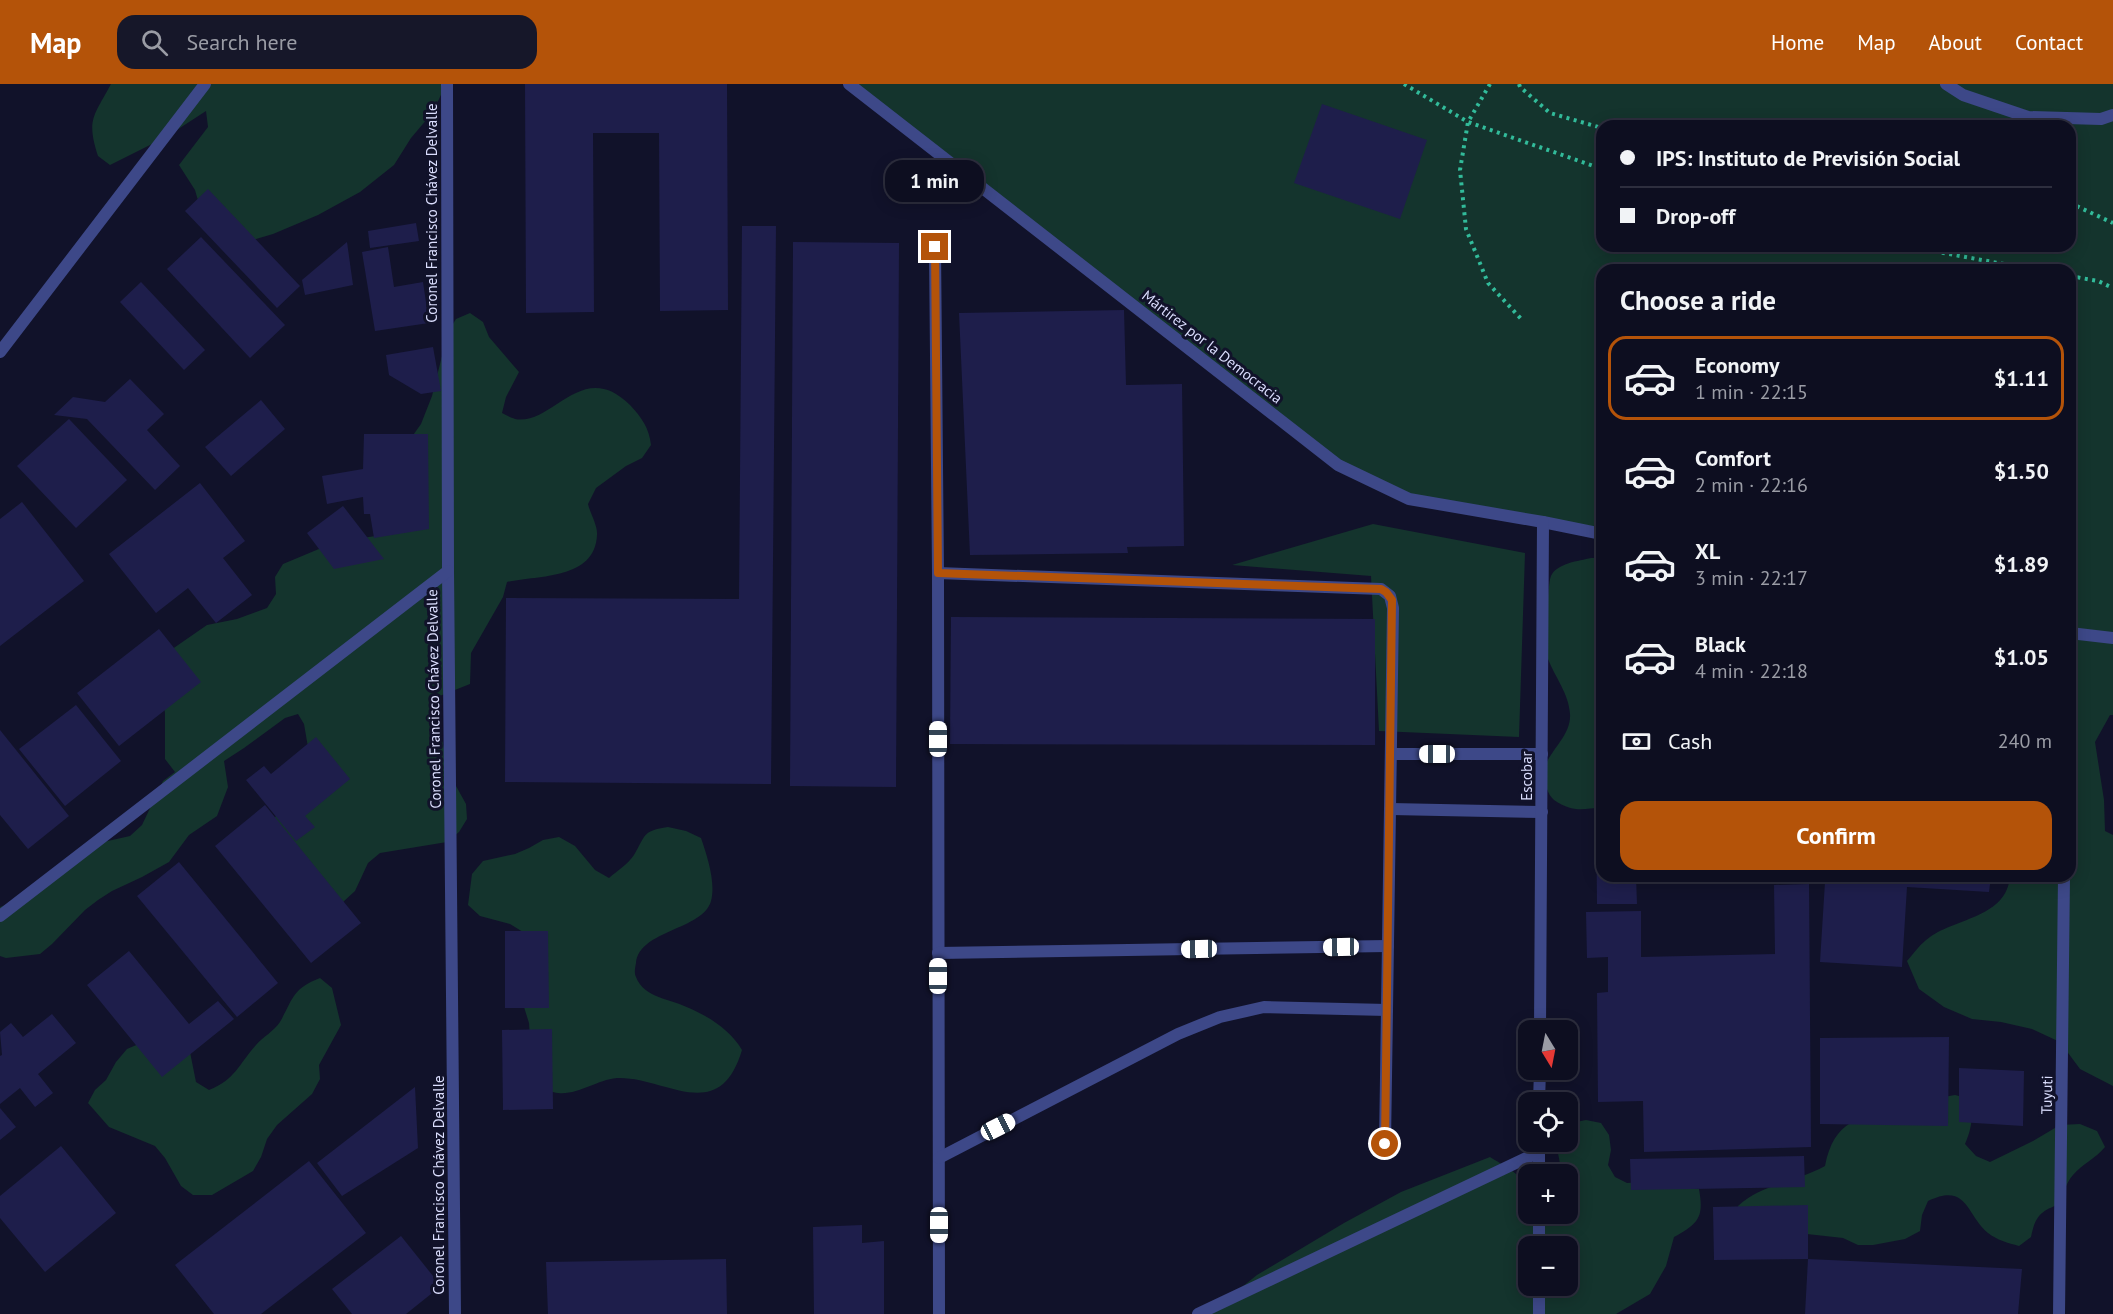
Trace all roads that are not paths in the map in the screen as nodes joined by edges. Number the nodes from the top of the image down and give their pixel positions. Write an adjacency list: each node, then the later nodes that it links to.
1 (205, 84): 7 (street)
2 (447, 84): 10 (street, Coronel Francisco Chávez Delvalle)
3 (849, 84): 8 (street, Mártirez por la Democracia)
4 (1946, 84): 5 (street)
5 (2113, 115)
6 (935, 247): 11 (street)
7 (0, 352)
8 (1543, 522): 9 (street, Mártirez por la Democracia); 15 (street, Escobar)
9 (1596, 533)
10 (448, 571): 19 (street); 29 (street, Coronel Francisco Chávez Delvalle)
11 (938, 573): 14 (street); 21 (street)
12 (2076, 634): 13 (street)
13 (2113, 638)
14 (1392, 754): 15 (street); 16 (street)
15 (1542, 754): 17 (street, Escobar)
16 (1391, 809): 17 (street); 20 (street)
17 (1542, 812): 23 (street, Escobar)
18 (2064, 882): 33 (street, Tuyuti)
19 (0, 916)
20 (1388, 946): 21 (street); 22 (street)
21 (938, 953): 26 (street)
22 (1387, 1010): 24 (street); 26 (street)
23 (1540, 1020)
24 (1385, 1144)
25 (1529, 1152): 28 (street)
26 (939, 1158): 30 (street)
27 (1539, 1296): 32 (street)
28 (1216, 1310): 31 (street)
29 (455, 1314)
30 (939, 1314)
31 (1197, 1314)
32 (1539, 1314)
33 (2059, 1314)

